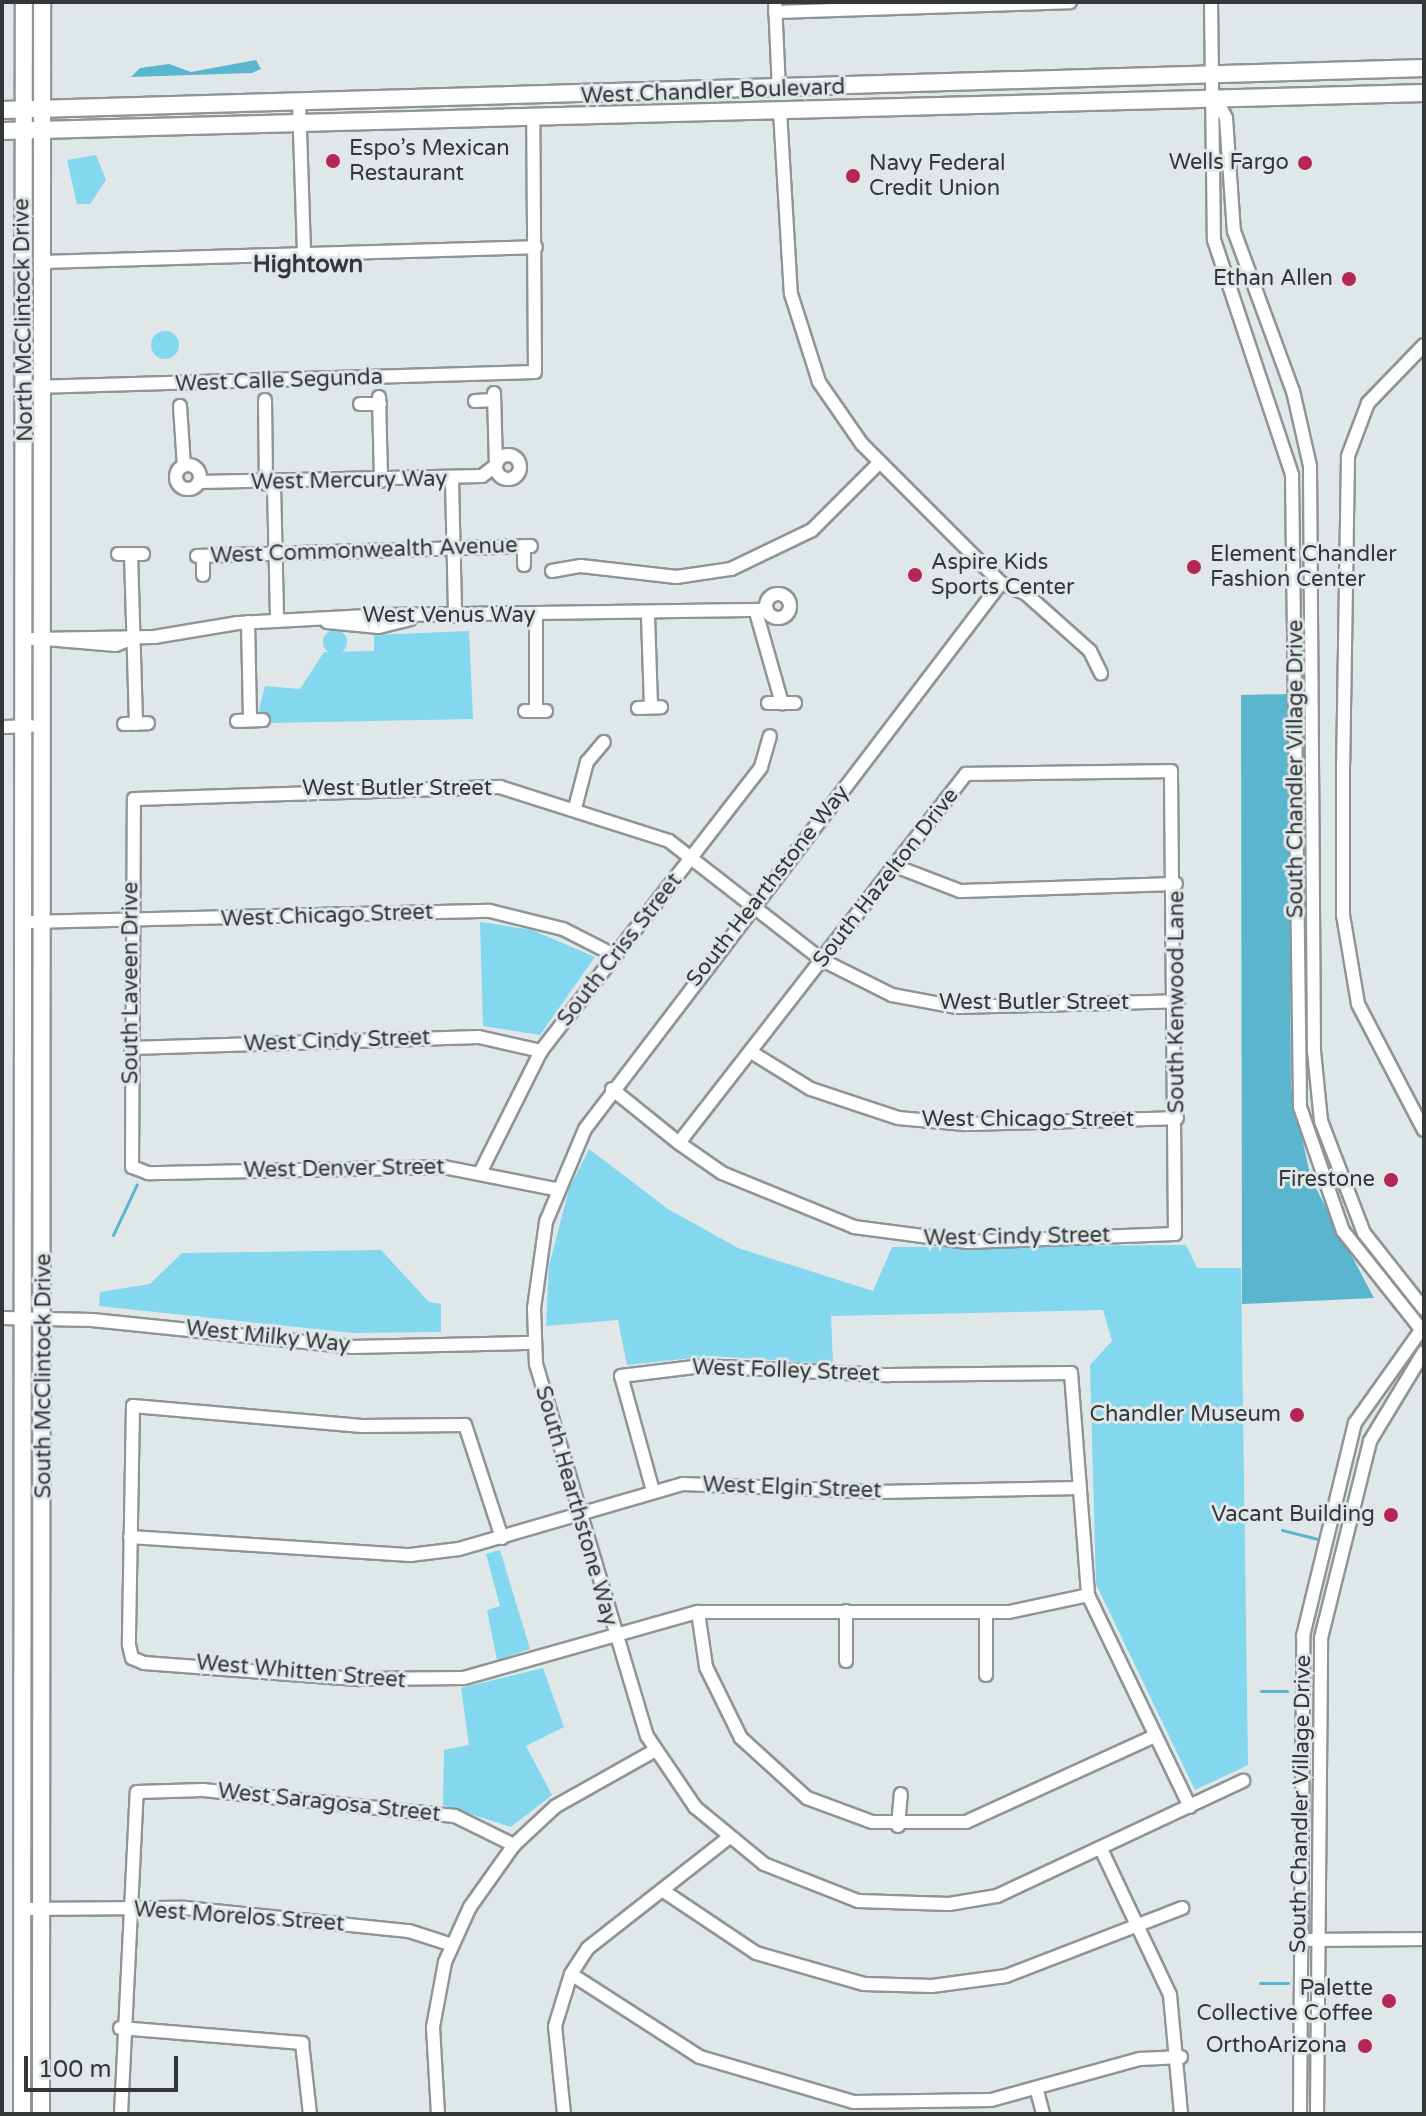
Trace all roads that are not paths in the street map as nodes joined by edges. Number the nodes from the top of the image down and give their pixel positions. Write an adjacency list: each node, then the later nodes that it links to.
1 (24, 2): 14 (main road, North McClintock Drive)
2 (42, 2): 12 (main road, North McClintock Drive)
3 (1070, 2): 5 (street)
4 (1211, 2): 7 (street)
5 (775, 7): 10 (street)
6 (1424, 68): 7 (main road, West Chandler Boulevard)
7 (1215, 75): 9 (street); 10 (main road, West Chandler Boulevard)
8 (1424, 93): 9 (main road, West Chandler Boulevard)
9 (1216, 99): 10 (main road, West Chandler Boulevard); 20 (street, South Chandler Village Drive); 21 (street, South Chandler Village Drive)
10 (780, 100): 11 (main road, West Chandler Boulevard); 15 (main road, West Chandler Boulevard); 32 (street)
11 (299, 101): 12 (main road, West Chandler Boulevard); 16 (street)
12 (40, 109): 14 (main road, West Chandler Boulevard); 17 (main road, North McClintock Drive)
13 (2, 110): 14 (main road, West Chandler Boulevard)
14 (22, 110): 19 (main road, North McClintock Drive)
15 (533, 117): 16 (main road, West Chandler Boulevard); 22 (street)
16 (300, 121): 17 (main road, West Chandler Boulevard); 23 (street)
17 (40, 130): 19 (main road, West Chandler Boulevard); 24 (main road, North McClintock Drive)
18 (2, 131): 19 (main road, West Chandler Boulevard)
19 (22, 131): 26 (main road, North McClintock Drive)
20 (1232, 220): 21 (street); 87 (street, South Chandler Village Drive)
21 (1212, 228): 91 (street, South Chandler Village Drive)
22 (536, 247): 23 (street); 27 (street, West Calle Segunda)
23 (304, 255): 24 (street)
24 (40, 262): 27 (main road, North McClintock Drive)
25 (1424, 345): 81 (street)
26 (24, 386): 27 (street, West Calle Segunda); 51 (main road, North McClintock Drive)
27 (42, 388): 52 (main road, North McClintock Drive)
28 (265, 400): 37 (street)
29 (475, 401): 34 (street, West Mercury Way)
30 (360, 404): 35 (street)
31 (180, 406): 33 (street)
32 (880, 462): 42 (street); 44 (street)
33 (184, 466): 36 (street); 36 (street)
34 (452, 479): 35 (street, West Mercury Way); 38 (street)
35 (381, 481): 37 (street, West Mercury Way)
36 (199, 482): 37 (street, West Mercury Way)
37 (270, 484): 40 (street)
38 (453, 549): 40 (street, West Commonwealth Avenue); 41 (street, West Commonwealth Avenue); 46 (street)
39 (131, 554): 50 (street)
40 (275, 554): 43 (street, West Commonwealth Avenue); 48 (street)
41 (524, 565)
42 (552, 571)
43 (203, 575)
44 (1001, 583): 53 (street); 70 (street, South Hearthstone Way)
45 (536, 614): 46 (street, West Venus Way); 47 (street, West Venus Way); 56 (street)
46 (455, 616): 48 (street, West Venus Way)
47 (648, 616): 54 (street, West Venus Way); 55 (street)
48 (277, 621): 49 (street)
49 (248, 622): 50 (street); 58 (street)
50 (133, 638): 52 (street); 59 (street)
51 (28, 639): 52 (street); 61 (main road, South McClintock Drive)
52 (46, 639): 57 (main road, South McClintock Drive)
53 (1101, 674)
54 (782, 703)
55 (650, 707)
56 (536, 711)
57 (46, 716): 61 (street); 72 (main road, South McClintock Drive)
58 (237, 721)
59 (136, 724)
60 (2, 727): 61 (street)
61 (28, 727): 72 (main road, South McClintock Drive)
62 (770, 736): 67 (street, South Criss Street)
63 (604, 742): 66 (street)
64 (1171, 771): 68 (street, South Hazelton Drive); 69 (street, South Kenwood Lane)
65 (134, 799): 66 (street, West Butler Street); 71 (street, South Laveen Drive)
66 (575, 808): 67 (street, West Butler Street)
67 (691, 858): 70 (street, West Butler Street); 73 (street, South Criss Street)
68 (895, 866): 69 (street); 74 (street, South Hazelton Drive)
69 (1176, 884): 75 (street, South Kenwood Lane)
70 (752, 905): 74 (street, West Butler Street); 79 (street, South Hearthstone Way)
71 (132, 921): 72 (street, West Chicago Street); 73 (street, West Chicago Street); 76 (street, South Laveen Drive)
72 (37, 922): 89 (main road, South McClintock Drive); 90 (main road, South McClintock Drive)
73 (616, 956): 77 (street, South Criss Street)
74 (822, 960): 75 (street, West Butler Street); 78 (street, South Hazelton Drive)
75 (1178, 1001): 80 (street, South Kenwood Lane)
76 (131, 1048): 77 (street, West Cindy Street); 83 (street, South Laveen Drive)
77 (541, 1051): 84 (street, South Criss Street)
78 (751, 1052): 80 (street, West Chicago Street); 82 (street, South Hazelton Drive)
79 (612, 1089): 82 (street, West Cindy Street); 85 (street, South Hearthstone Way)
80 (1177, 1118): 86 (street, South Kenwood Lane)
81 (1424, 1130)
82 (679, 1143): 86 (street, West Cindy Street)
83 (132, 1167): 84 (street, West Denver Street)
84 (481, 1171): 85 (street, West Denver Street)
85 (555, 1189): 92 (street, South Hearthstone Way)
86 (1175, 1234)
87 (1424, 1309)
88 (2, 1318): 89 (street, West Milky Way)
89 (26, 1318): 90 (street, West Milky Way); 119 (main road, South McClintock Drive)
90 (45, 1318): 92 (street, West Milky Way); 116 (main road, South McClintock Drive)
91 (1423, 1330): 122 (street, South Chandler Village Drive)
92 (535, 1343): 96 (street, South Hearthstone Way)
93 (1424, 1352): 123 (street, South Chandler Village Drive)
94 (1080, 1488): 95 (street, West Elgin Street); 95 (street, West Folley Street); 99 (street)
95 (653, 1491): 96 (street, West Elgin Street)
96 (577, 1514): 98 (street, West Elgin Street); 103 (street, South Hearthstone Way)
97 (130, 1537): 98 (street, West Elgin Street); 98 (street); 103 (street, West Whitten Street)
98 (502, 1538)
99 (1088, 1595): 102 (street, West Whitten Street); 106 (street)
100 (846, 1611): 101 (street, West Whitten Street); 102 (street, West Whitten Street); 104 (street)
101 (698, 1612): 103 (street, West Whitten Street); 111 (street)
102 (986, 1613): 105 (street)
103 (613, 1636): 107 (street, South Hearthstone Way)
104 (846, 1661)
105 (986, 1675)
106 (1155, 1736): 110 (street); 111 (street)
107 (654, 1751): 112 (street, South Hearthstone Way); 113 (street)
108 (1243, 1781): 110 (street, South Hearthstone Way)
109 (901, 1794): 111 (street)
110 (1190, 1807): 114 (street, South Hearthstone Way)
111 (898, 1826)
112 (727, 1839): 114 (street, South Hearthstone Way); 115 (street)
113 (514, 1845): 117 (street, West Saragosa Street); 124 (street)
114 (1102, 1851): 120 (street)
115 (662, 1890): 120 (street); 125 (street)
116 (42, 1908): 117 (street, West Morelos Street); 119 (street, West Morelos Street); 131 (main road, South McClintock Drive)
117 (133, 1908): 124 (street, West Morelos Street); 126 (street)
118 (1182, 1908): 120 (street)
119 (23, 1909): 130 (main road, South McClintock Drive)
120 (1136, 1922): 127 (street)
121 (1424, 1939): 123 (street)
122 (1299, 1940): 123 (street); 138 (street, South Chandler Village Drive)
123 (1316, 1940): 139 (street, South Chandler Village Drive)
124 (452, 1945): 134 (street)
125 (571, 1974): 129 (street); 135 (street)
126 (120, 2028): 132 (street); 133 (street)
127 (1181, 2057): 128 (street); 137 (street)
128 (1037, 2091): 129 (street); 136 (street)
129 (916, 2110)
130 (22, 2114)
131 (41, 2114)
132 (121, 2114)
133 (310, 2114)
134 (438, 2114)
135 (564, 2114)
136 (1043, 2114)
137 (1181, 2114)
138 (1300, 2114)
139 (1317, 2114)

